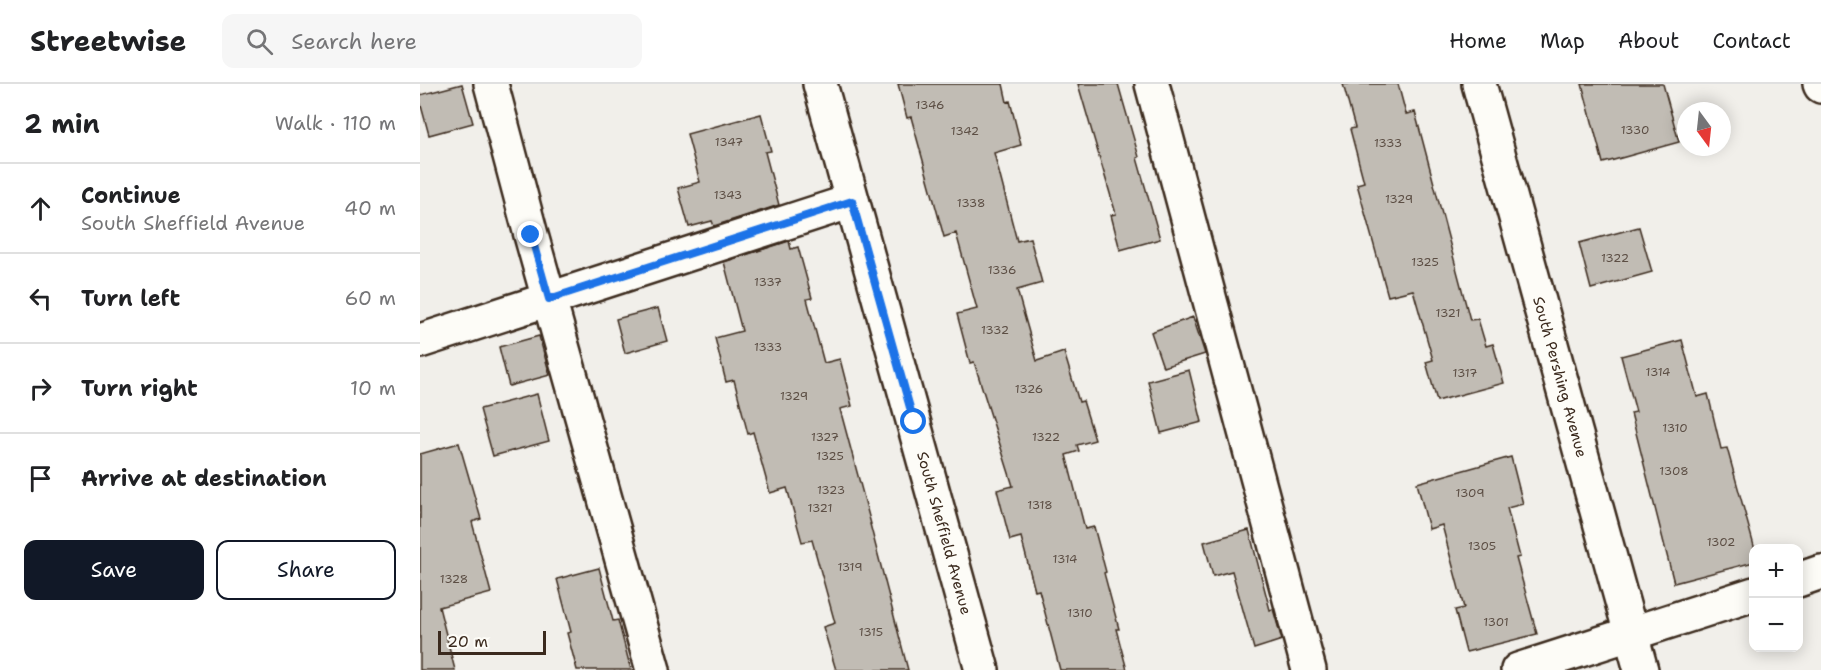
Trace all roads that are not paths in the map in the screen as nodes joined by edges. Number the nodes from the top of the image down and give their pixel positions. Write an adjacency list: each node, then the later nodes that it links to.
1 (491, 84): 6 (street)
2 (820, 84): 5 (street, South Sheffield Avenue)
3 (1152, 84): 14 (street)
4 (1479, 84): 11 (street, South Pershing Avenue)
5 (852, 201): 6 (street); 13 (street, South Sheffield Avenue)
6 (549, 299): 7 (street); 12 (street)
7 (420, 341)
8 (1821, 572): 9 (street)
9 (1803, 577)
10 (1749, 596): 11 (street)
11 (1631, 634): 15 (street); 16 (street, South Pershing Avenue)
12 (653, 670)
13 (982, 670)
14 (1309, 670)
15 (1518, 670)
16 (1641, 670)

